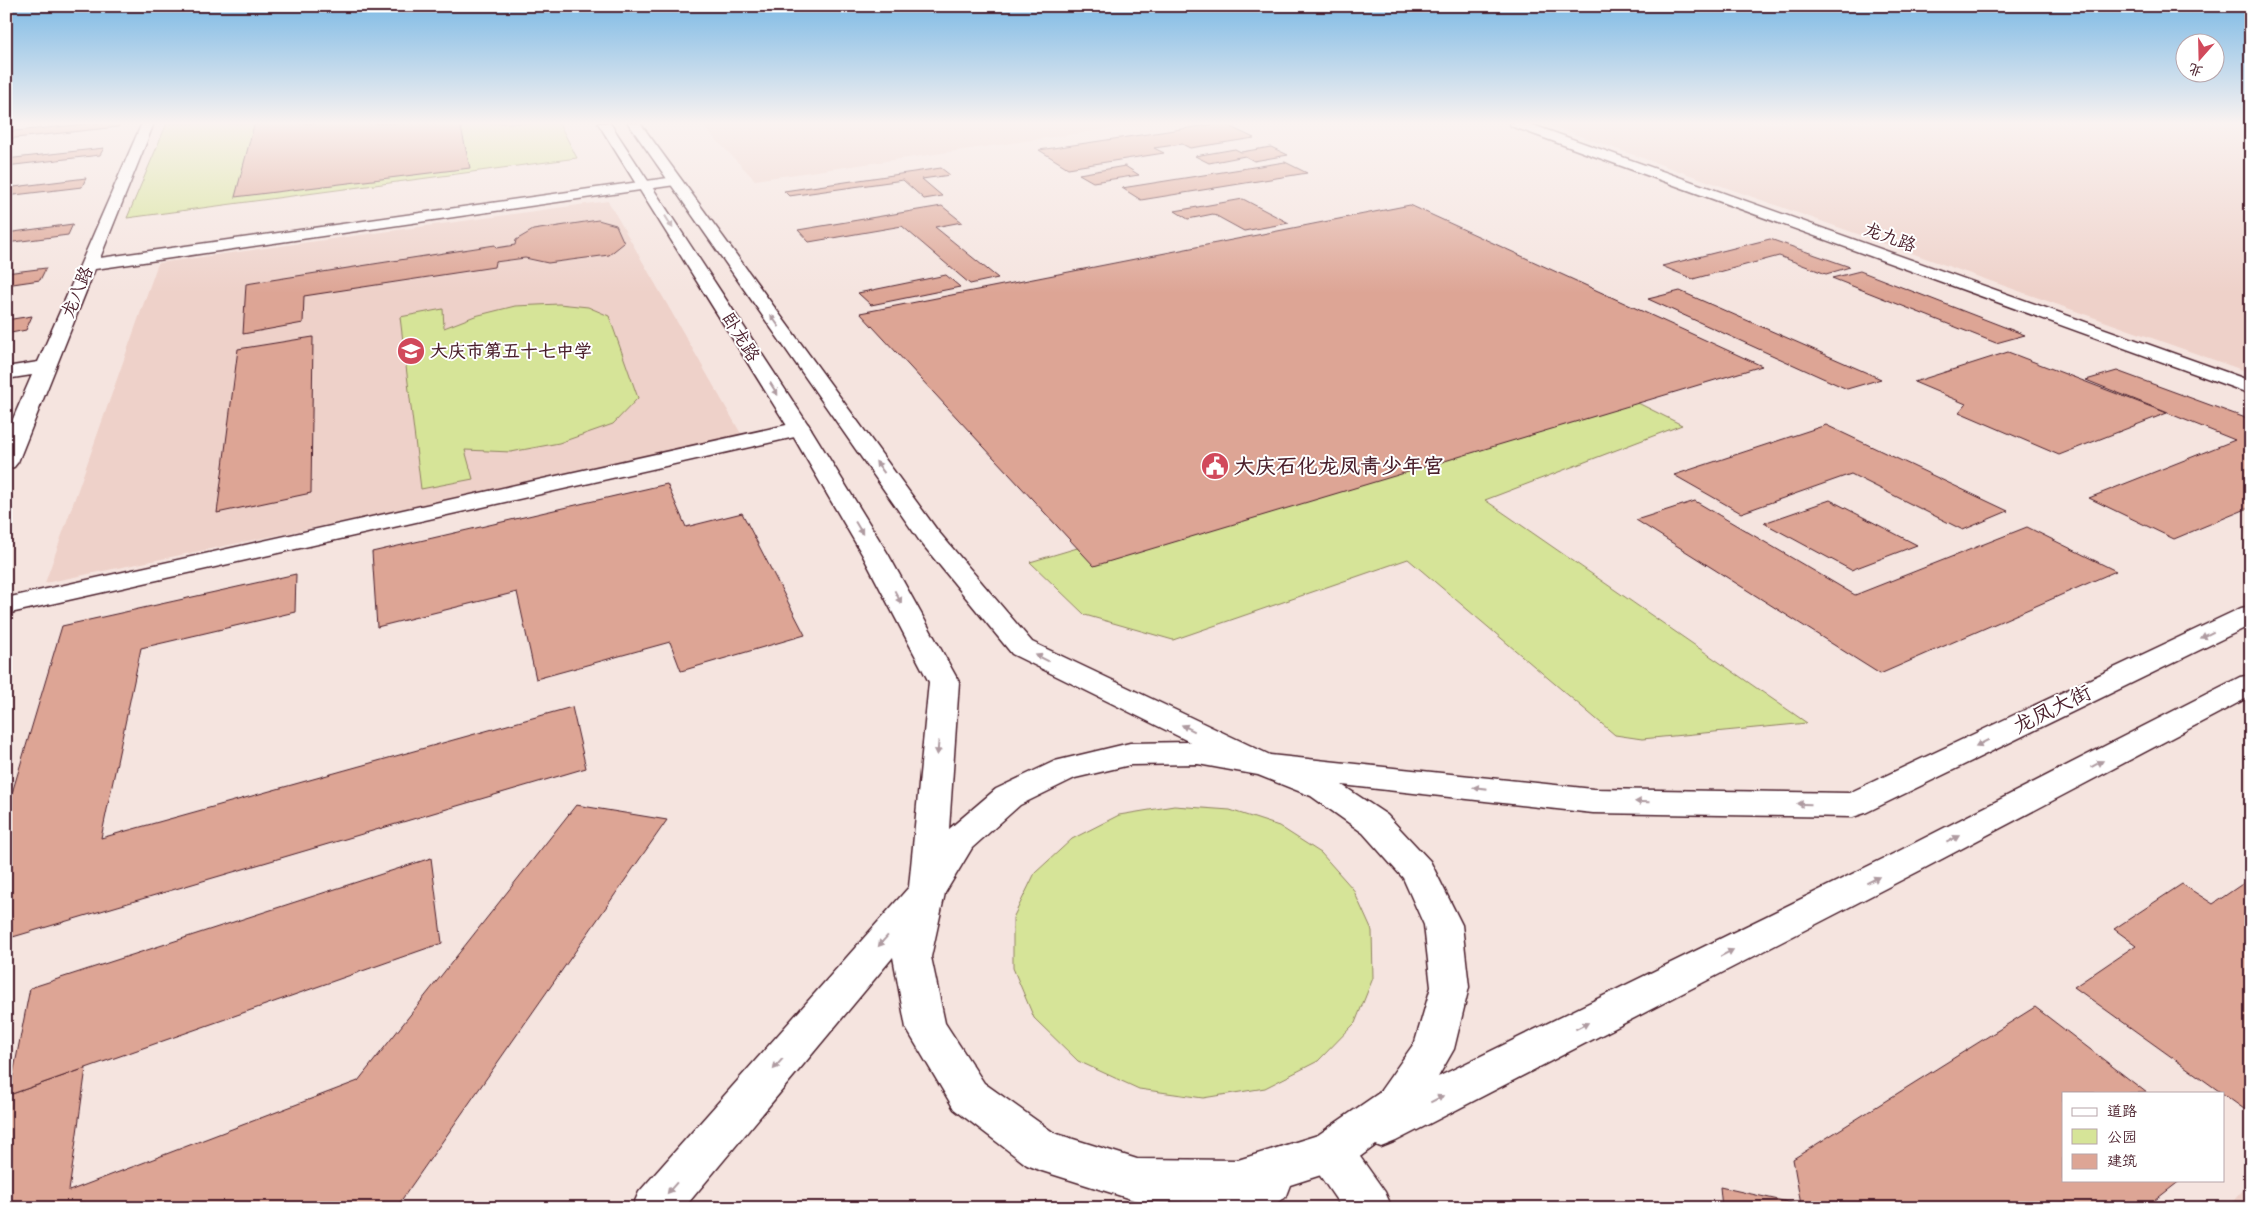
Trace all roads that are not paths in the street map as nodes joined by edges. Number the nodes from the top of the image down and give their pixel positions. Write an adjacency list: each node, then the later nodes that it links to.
1 (124, 180): 6 (main road, 龙八路)
2 (641, 180): 5 (main road, 卧龙路)
3 (1673, 180): 9 (main road, 龙九路)
4 (675, 181): 5 (main road); 15 (main road, 卧龙路, one-way to 4)
5 (645, 185): 6 (main road); 10 (main road, 卧龙路, one-way to 10)
6 (89, 264): 7 (main road, 龙八路)
7 (46, 367): 8 (main road); 11 (main road, 龙八路)
8 (6, 373)
9 (2251, 388)
10 (800, 429): 12 (main road); 16 (main road, 卧龙路, one-way to 16)
11 (6, 462)
12 (6, 606)
13 (2251, 614): 15 (main road, 龙凤大街, one-way to 15)
14 (2251, 684): 17 (main road, one-way to 14)
15 (1264, 764): 16 (main road); 17 (main road)
16 (927, 891): 17 (main road); 18 (main road, one-way to 18)
17 (1330, 1152): 19 (main road); 20 (main road)
18 (655, 1208)
19 (1222, 1208)
20 (1369, 1208)

